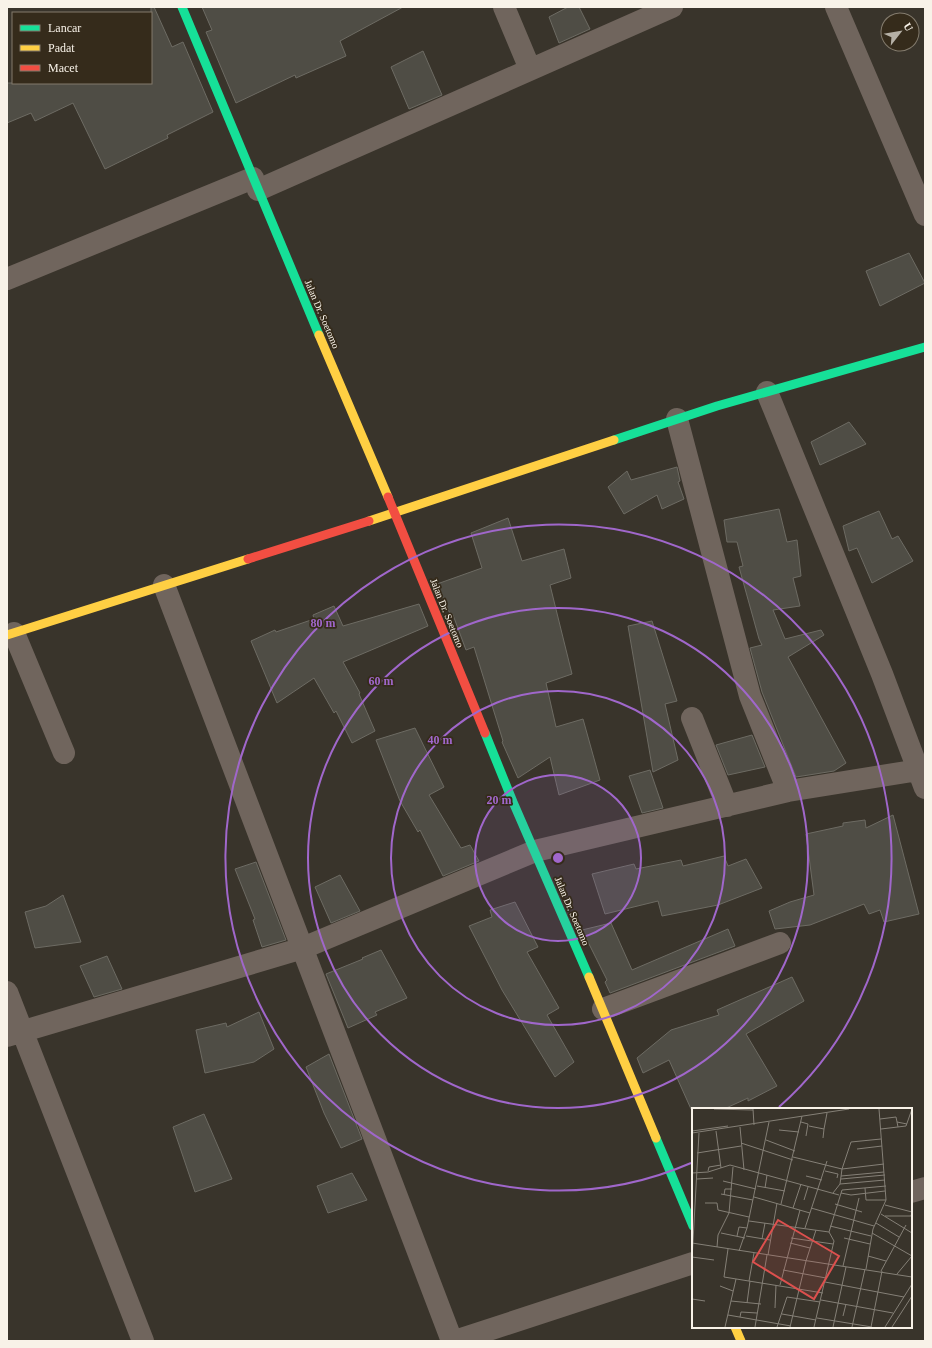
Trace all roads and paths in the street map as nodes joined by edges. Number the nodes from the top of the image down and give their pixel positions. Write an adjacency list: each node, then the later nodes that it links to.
1 (182, 7): 6 (street, Jalan Dr. Soetomo)
2 (504, 7): 5 (street)
3 (672, 7): 5 (street)
4 (836, 7): 7 (street)
5 (530, 69): 6 (street)
6 (255, 184): 8 (street); 12 (street, Jalan Dr. Soetomo)
7 (925, 215)
8 (7, 280)
9 (925, 347): 10 (street)
10 (767, 392): 11 (street); 17 (street)
11 (677, 419): 12 (street); 18 (street)
12 (395, 513): 13 (street); 20 (street, Jalan Dr. Soetomo)
13 (164, 585): 14 (street); 22 (street)
14 (10, 634): 16 (street)
15 (692, 718): 19 (street)
16 (64, 753)
17 (923, 776): 18 (street)
18 (788, 791): 19 (street)
19 (727, 806): 20 (street)
20 (535, 851): 22 (street); 24 (street, Jalan Dr. Soetomo)
21 (780, 943): 24 (street)
22 (303, 948): 25 (street); 32 (street)
23 (7, 992): 25 (street)
24 (603, 1009): 28 (street, Jalan Dr. Soetomo)
25 (15, 1034): 31 (street)
26 (925, 1188): 27 (street)
27 (912, 1192)
28 (692, 1224)
29 (692, 1263): 33 (street)
30 (735, 1328): 34 (street)
31 (143, 1341)
32 (452, 1341)
33 (455, 1341)
34 (741, 1341)

